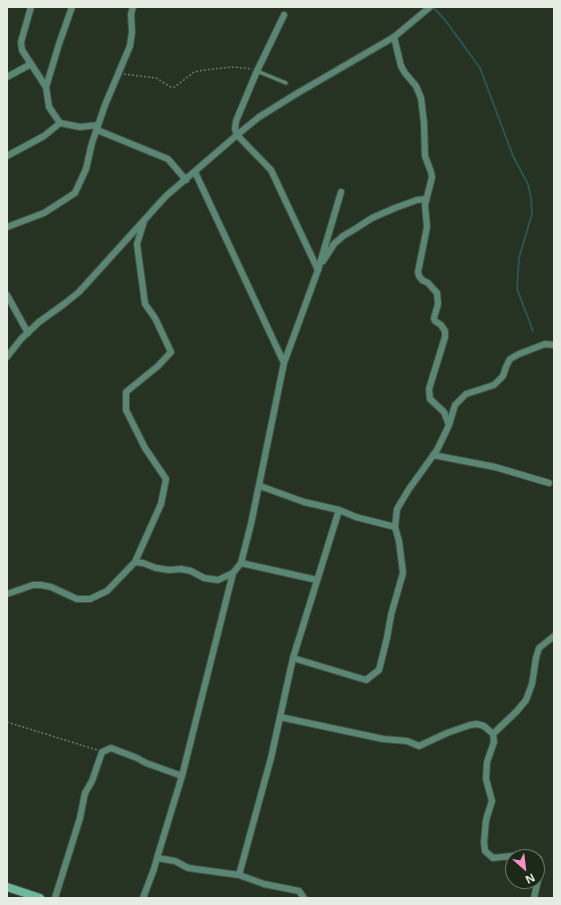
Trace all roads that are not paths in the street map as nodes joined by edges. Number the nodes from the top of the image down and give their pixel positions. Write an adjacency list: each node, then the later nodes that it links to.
1 (31, 7): 7 (street)
2 (72, 7): 11 (street)
3 (133, 7): 13 (street)
4 (430, 7): 6 (street)
5 (284, 15): 8 (street)
6 (394, 37): 14 (street); 19 (street)
7 (31, 64): 9 (street); 11 (street)
8 (257, 71): 10 (lane); 14 (street)
9 (7, 77)
10 (286, 83)
11 (46, 87): 12 (street)
12 (60, 123): 13 (street); 15 (street)
13 (97, 128): 17 (street); 21 (street)
14 (237, 135): 16 (street); 22 (street)
15 (7, 156)
16 (195, 172): 17 (street); 27 (street)
17 (186, 180): 20 (street)
18 (341, 192): 22 (street)
19 (426, 199): 22 (street); 28 (street)
20 (144, 219): 24 (street); 34 (street)
21 (7, 227)
22 (318, 270): 27 (street)
23 (7, 295): 24 (street)
24 (28, 333): 26 (street)
25 (554, 344): 28 (street)
26 (7, 357)
27 (284, 363): 31 (street)
28 (449, 425): 29 (street)
29 (433, 455): 30 (street); 33 (street)
30 (549, 483)
31 (260, 486): 32 (street); 35 (street)
32 (339, 510): 33 (street); 37 (street)
33 (395, 527): 40 (street)
34 (135, 562): 36 (street); 38 (street)
35 (241, 563): 36 (street); 37 (street)
36 (233, 573): 43 (street)
37 (317, 580): 40 (street)
38 (7, 594)
39 (554, 636): 42 (street)
40 (293, 658): 41 (street)
41 (280, 717): 42 (street); 46 (street)
42 (493, 734): 44 (street)
43 (182, 776): 45 (street); 49 (street)
44 (505, 857)
45 (157, 858): 46 (street); 50 (street)
46 (239, 875): 51 (street)
47 (7, 887): 48 (street)
48 (40, 898)
49 (55, 898)
50 (143, 898)
51 (304, 898)

